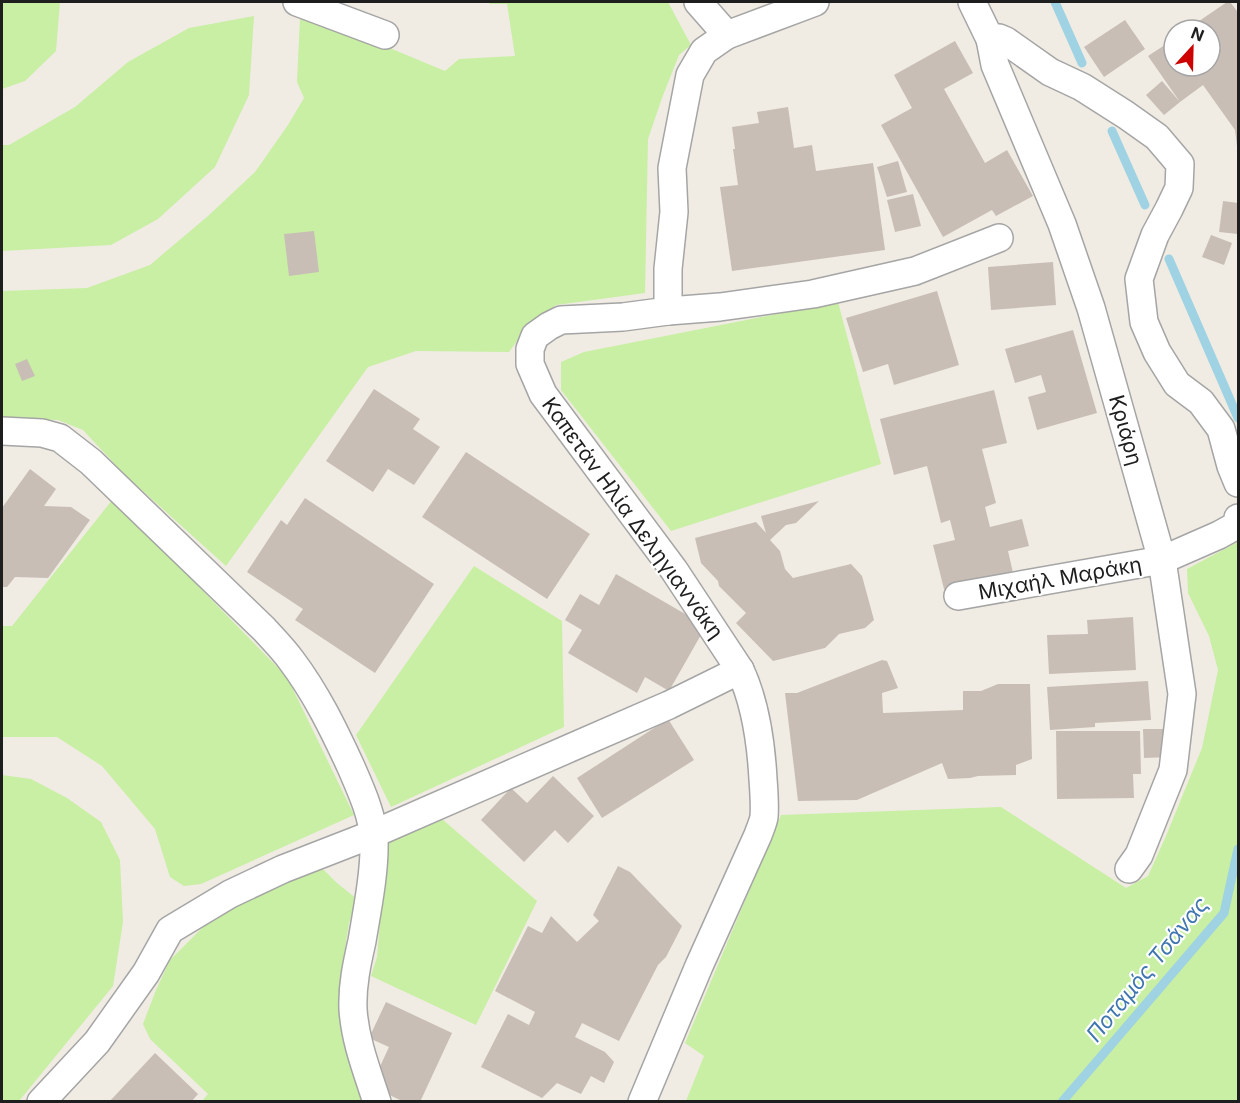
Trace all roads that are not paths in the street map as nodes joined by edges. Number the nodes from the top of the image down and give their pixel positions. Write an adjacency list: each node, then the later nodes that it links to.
1 (297, 2): 5 (street)
2 (698, 2): 6 (street)
3 (815, 2): 6 (street)
4 (972, 2): 7 (street, Κριάρη)
5 (385, 35)
6 (728, 35): 9 (street)
7 (990, 39): 11 (street); 13 (street, Κριάρη)
8 (999, 238): 9 (street, Καπετάν Ηλία Δεληγιαννάκη)
9 (668, 311): 15 (street, Καπετάν Ηλία Δεληγιαννάκη)
10 (2, 431): 16 (street)
11 (1239, 483)
12 (1239, 518): 13 (street, Μιχαήλ Μαράκη)
13 (1162, 560): 14 (street, Μιχαήλ Μαράκη); 17 (street, Κριάρη)
14 (958, 596)
15 (740, 670): 16 (street); 20 (street, Καπετάν Ηλία Δεληγιαννάκη)
16 (373, 834): 18 (street); 19 (street)
17 (1129, 869)
18 (41, 1101)
19 (377, 1101)
20 (642, 1101)

